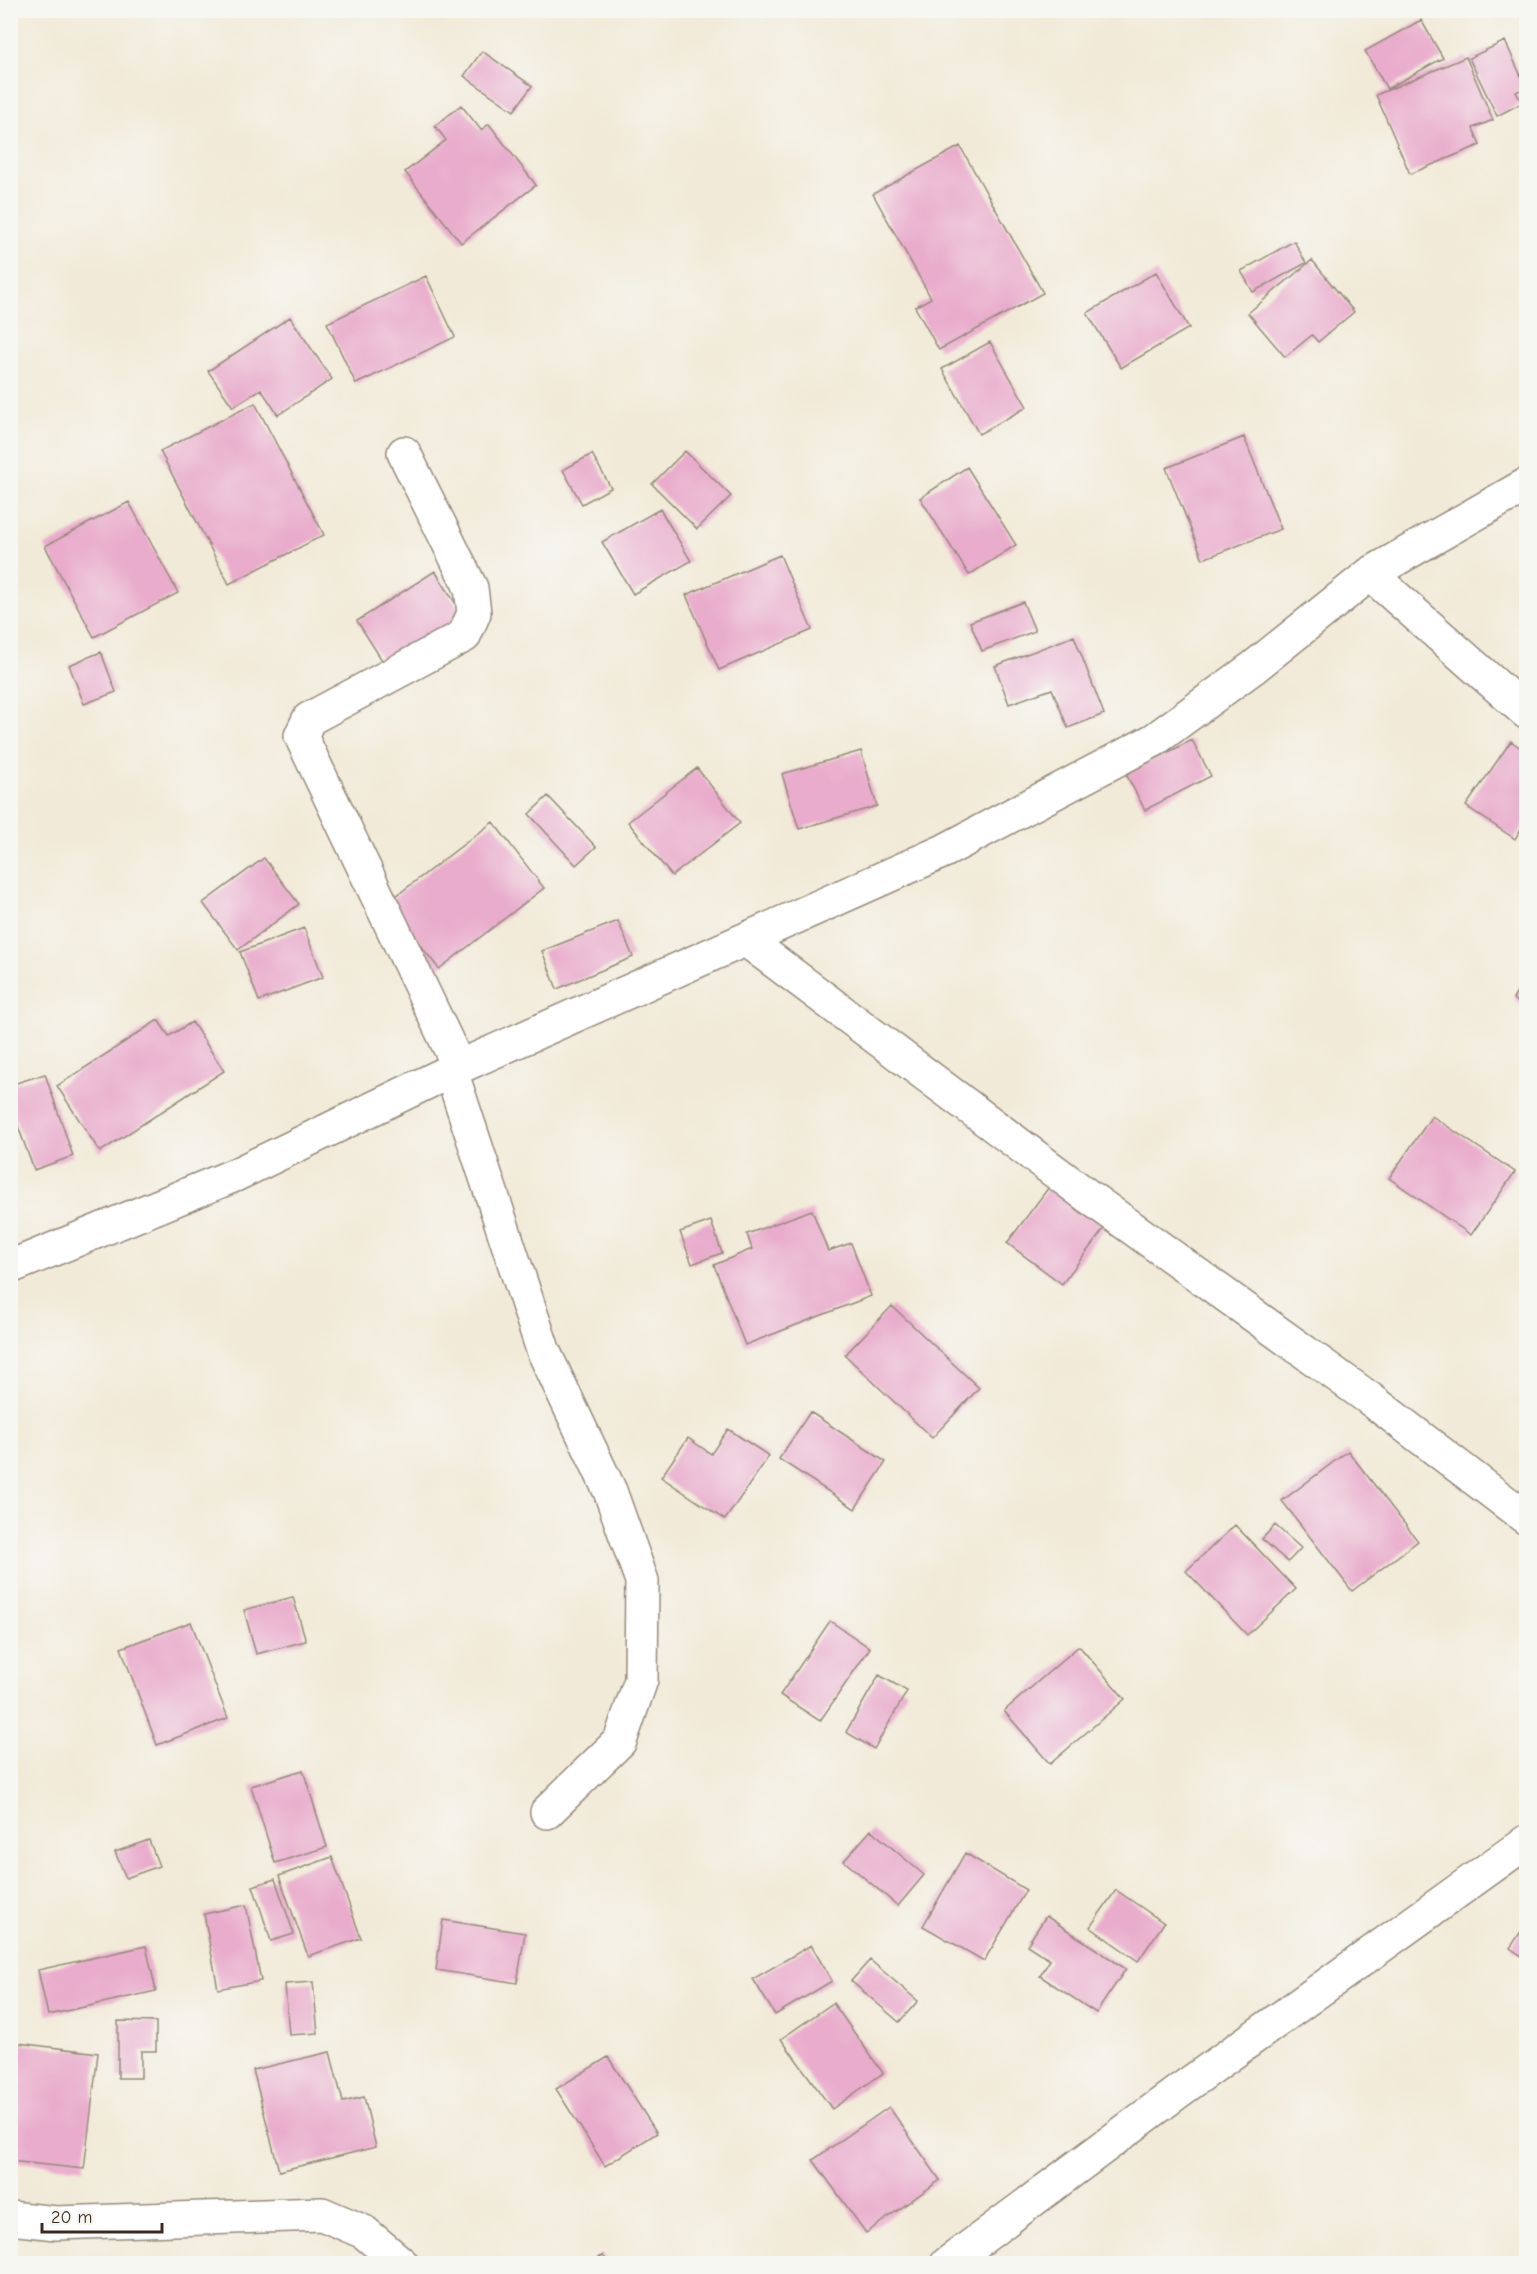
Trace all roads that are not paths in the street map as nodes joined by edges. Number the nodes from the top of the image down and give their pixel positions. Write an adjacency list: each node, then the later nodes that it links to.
1 (404, 453): 6 (street)
2 (1527, 485): 3 (street)
3 (1370, 574): 4 (street); 5 (street)
4 (1527, 712)
5 (746, 940): 6 (street); 8 (street)
6 (455, 1069): 7 (street); 9 (street)
7 (10, 1267)
8 (1527, 1518)
9 (547, 1812)
10 (1527, 1842): 13 (street)
11 (10, 2218): 12 (street)
12 (402, 2264)
13 (947, 2264)

